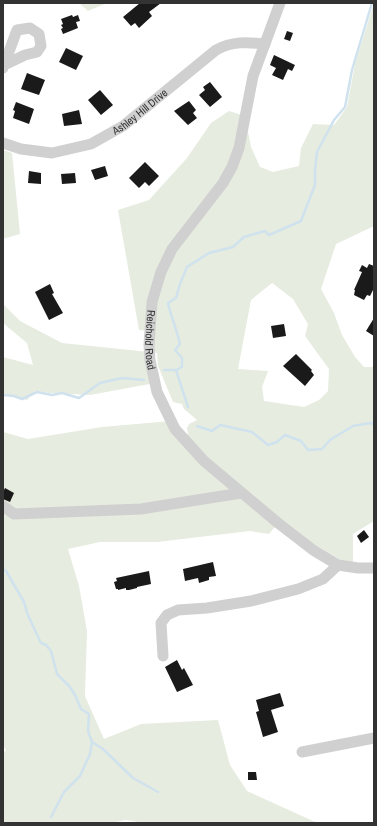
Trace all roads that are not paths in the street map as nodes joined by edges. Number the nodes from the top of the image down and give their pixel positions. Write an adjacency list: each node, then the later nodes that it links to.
1 (280, 3): 2 (street, Reichold Road)
2 (265, 44): 3 (street, Ashley Hill Drive); 4 (street, Reichold Road)
3 (3, 143)
4 (242, 493): 5 (street); 6 (street, Reichold Road)
5 (3, 506)
6 (338, 565): 7 (street, Reichold Road); 8 (street)
7 (374, 568)
8 (163, 656)
9 (374, 738): 10 (street)
10 (302, 752)

